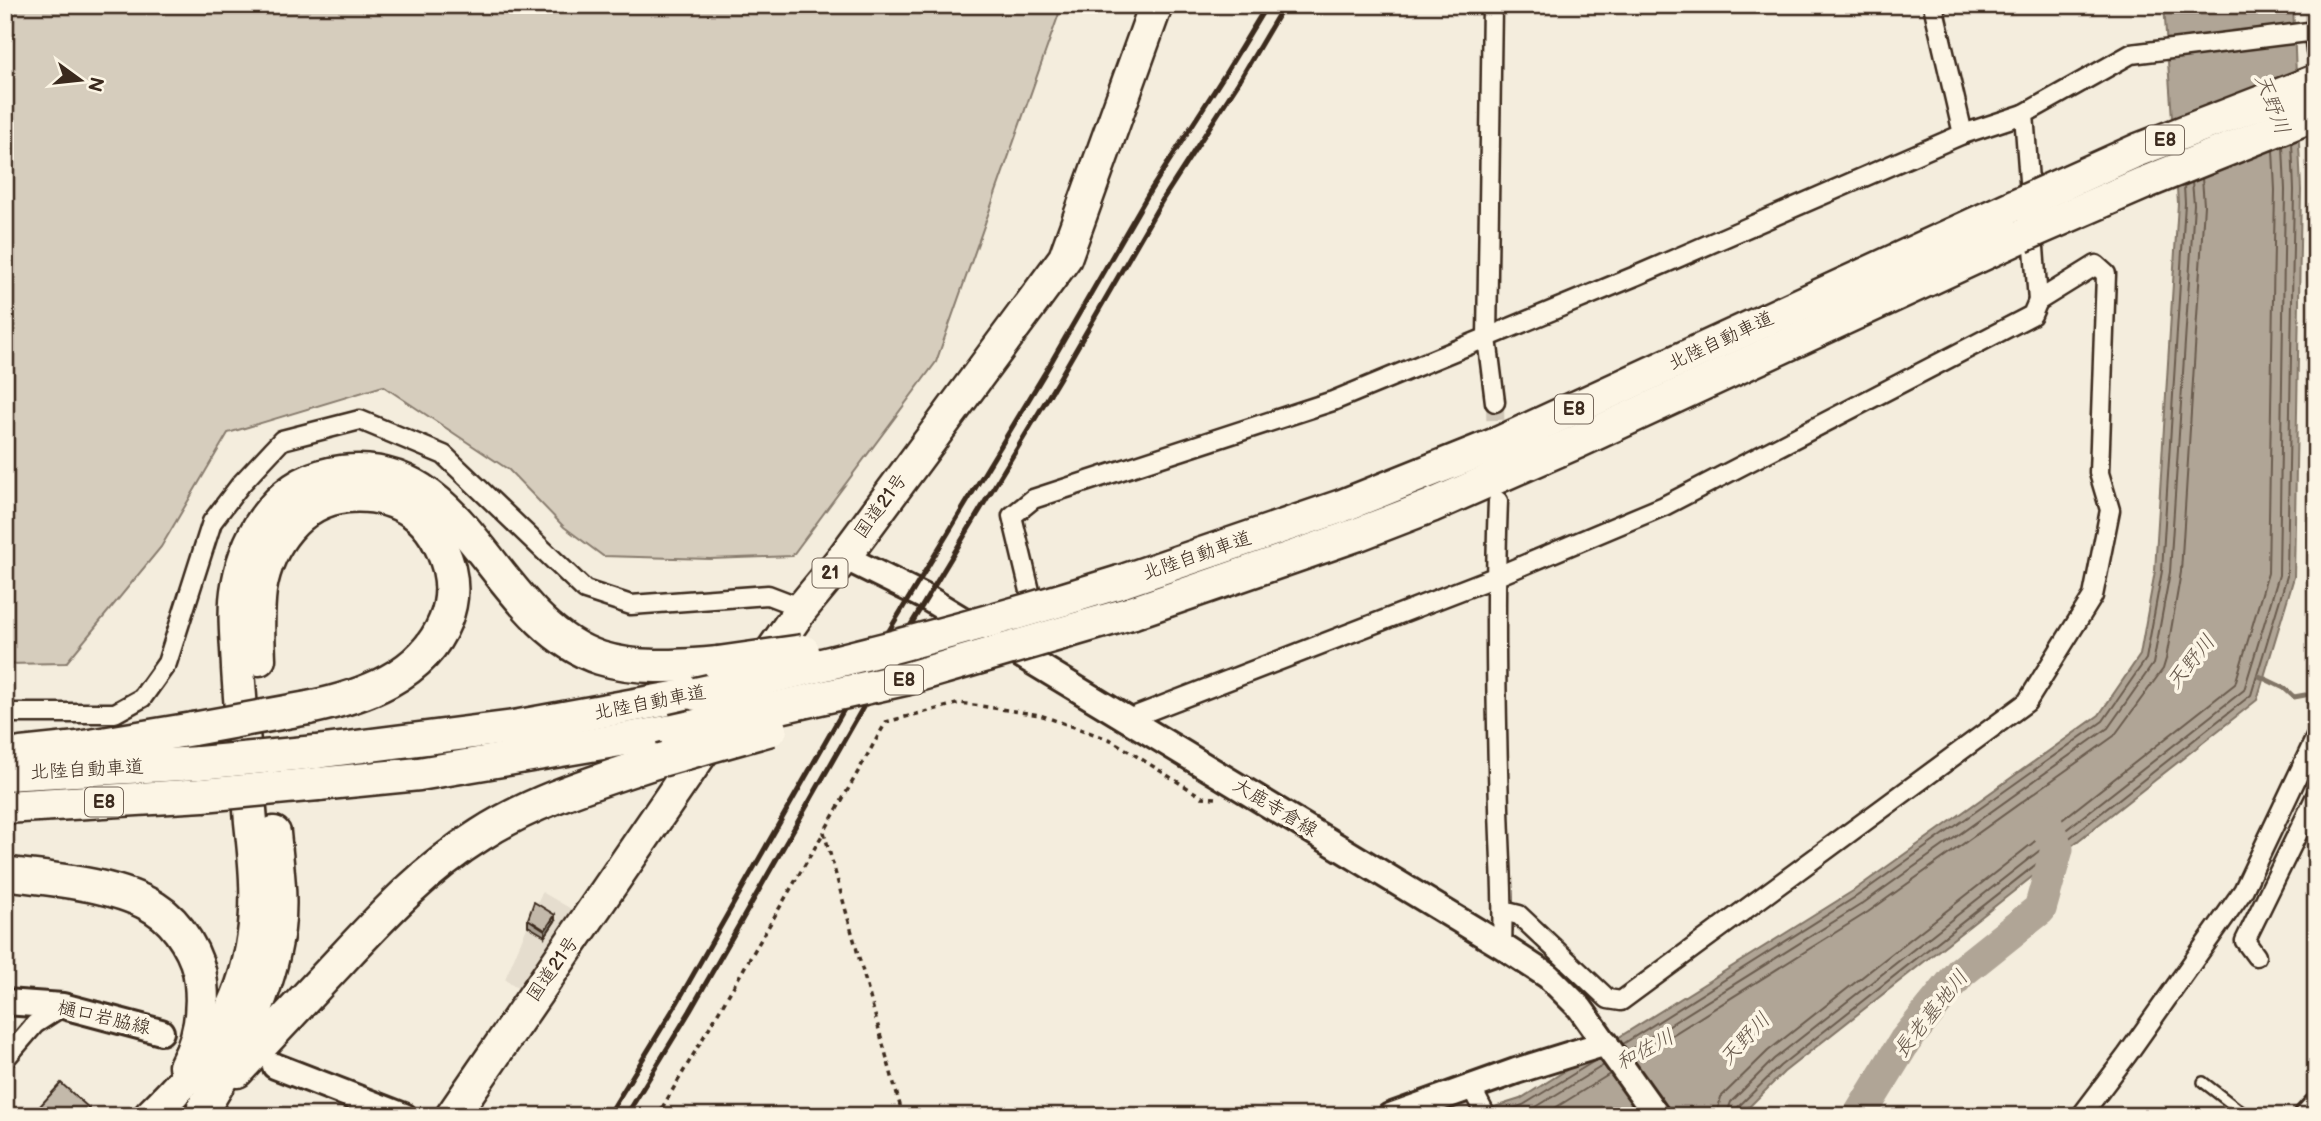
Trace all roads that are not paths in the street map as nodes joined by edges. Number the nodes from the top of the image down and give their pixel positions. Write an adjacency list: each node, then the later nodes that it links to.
1 (1156, 5): 14 (highway, 国道21号 / 21)
2 (1492, 5): 11 (street)
3 (1933, 5): 9 (street)
4 (2315, 31): 5 (street); 7 (street)
5 (2316, 51)
6 (2316, 81): 16 (highway, 北陸自動車道 / E8, bridge)
7 (2024, 114): 9 (street); 10 (street)
8 (2316, 114): 18 (highway, 北陸自動車道 / E8, bridge)
9 (1963, 134): 11 (street)
10 (2038, 301): 15 (street); 28 (street)
11 (1487, 338): 12 (street); 19 (street)
12 (1495, 402)
13 (1498, 502): 15 (street)
14 (844, 557): 17 (highway, 国道21号 / 21); 19 (main road, 大鹿寺倉線)
15 (1495, 577): 21 (street); 28 (street)
16 (1118, 578): 24 (highway, 北陸自動車道 / E8, bridge); 41 (highway, bridge)
17 (802, 608): 20 (street); 43 (highway, 国道21号 / 21)
18 (1028, 645): 26 (highway, 北陸自動車道 / E8, bridge); 40 (highway, bridge)
19 (1049, 670): 21 (main road, 大鹿寺倉線)
20 (5, 713)
21 (1128, 719): 29 (main road, 大鹿寺倉線)
22 (2316, 737): 46 (street)
23 (5, 756): 40 (highway, bridge)
24 (5, 774)
25 (2316, 796): 30 (street)
26 (5, 807)
27 (5, 873): 41 (highway)
28 (1503, 911): 29 (street)
29 (1502, 946): 34 (main road, 大鹿寺倉線)
30 (2256, 956)
31 (5, 1002): 32 (main road, 樋口岩脇線)
32 (63, 1006): 33 (main road, 樋口岩脇線); 35 (street)
33 (160, 1032)
34 (1609, 1048): 38 (main road); 45 (main road, 大鹿寺倉線)
35 (5, 1059)
36 (275, 1066): 42 (main road)
37 (2203, 1082): 47 (lane)
38 (1479, 1101): 44 (main road)
39 (2316, 1106): 48 (main road)
40 (200, 1111)
41 (150, 1116)
42 (404, 1116)
43 (452, 1116)
44 (1390, 1116)
45 (1657, 1116)
46 (2081, 1116)
47 (2247, 1116)
48 (2307, 1116)

